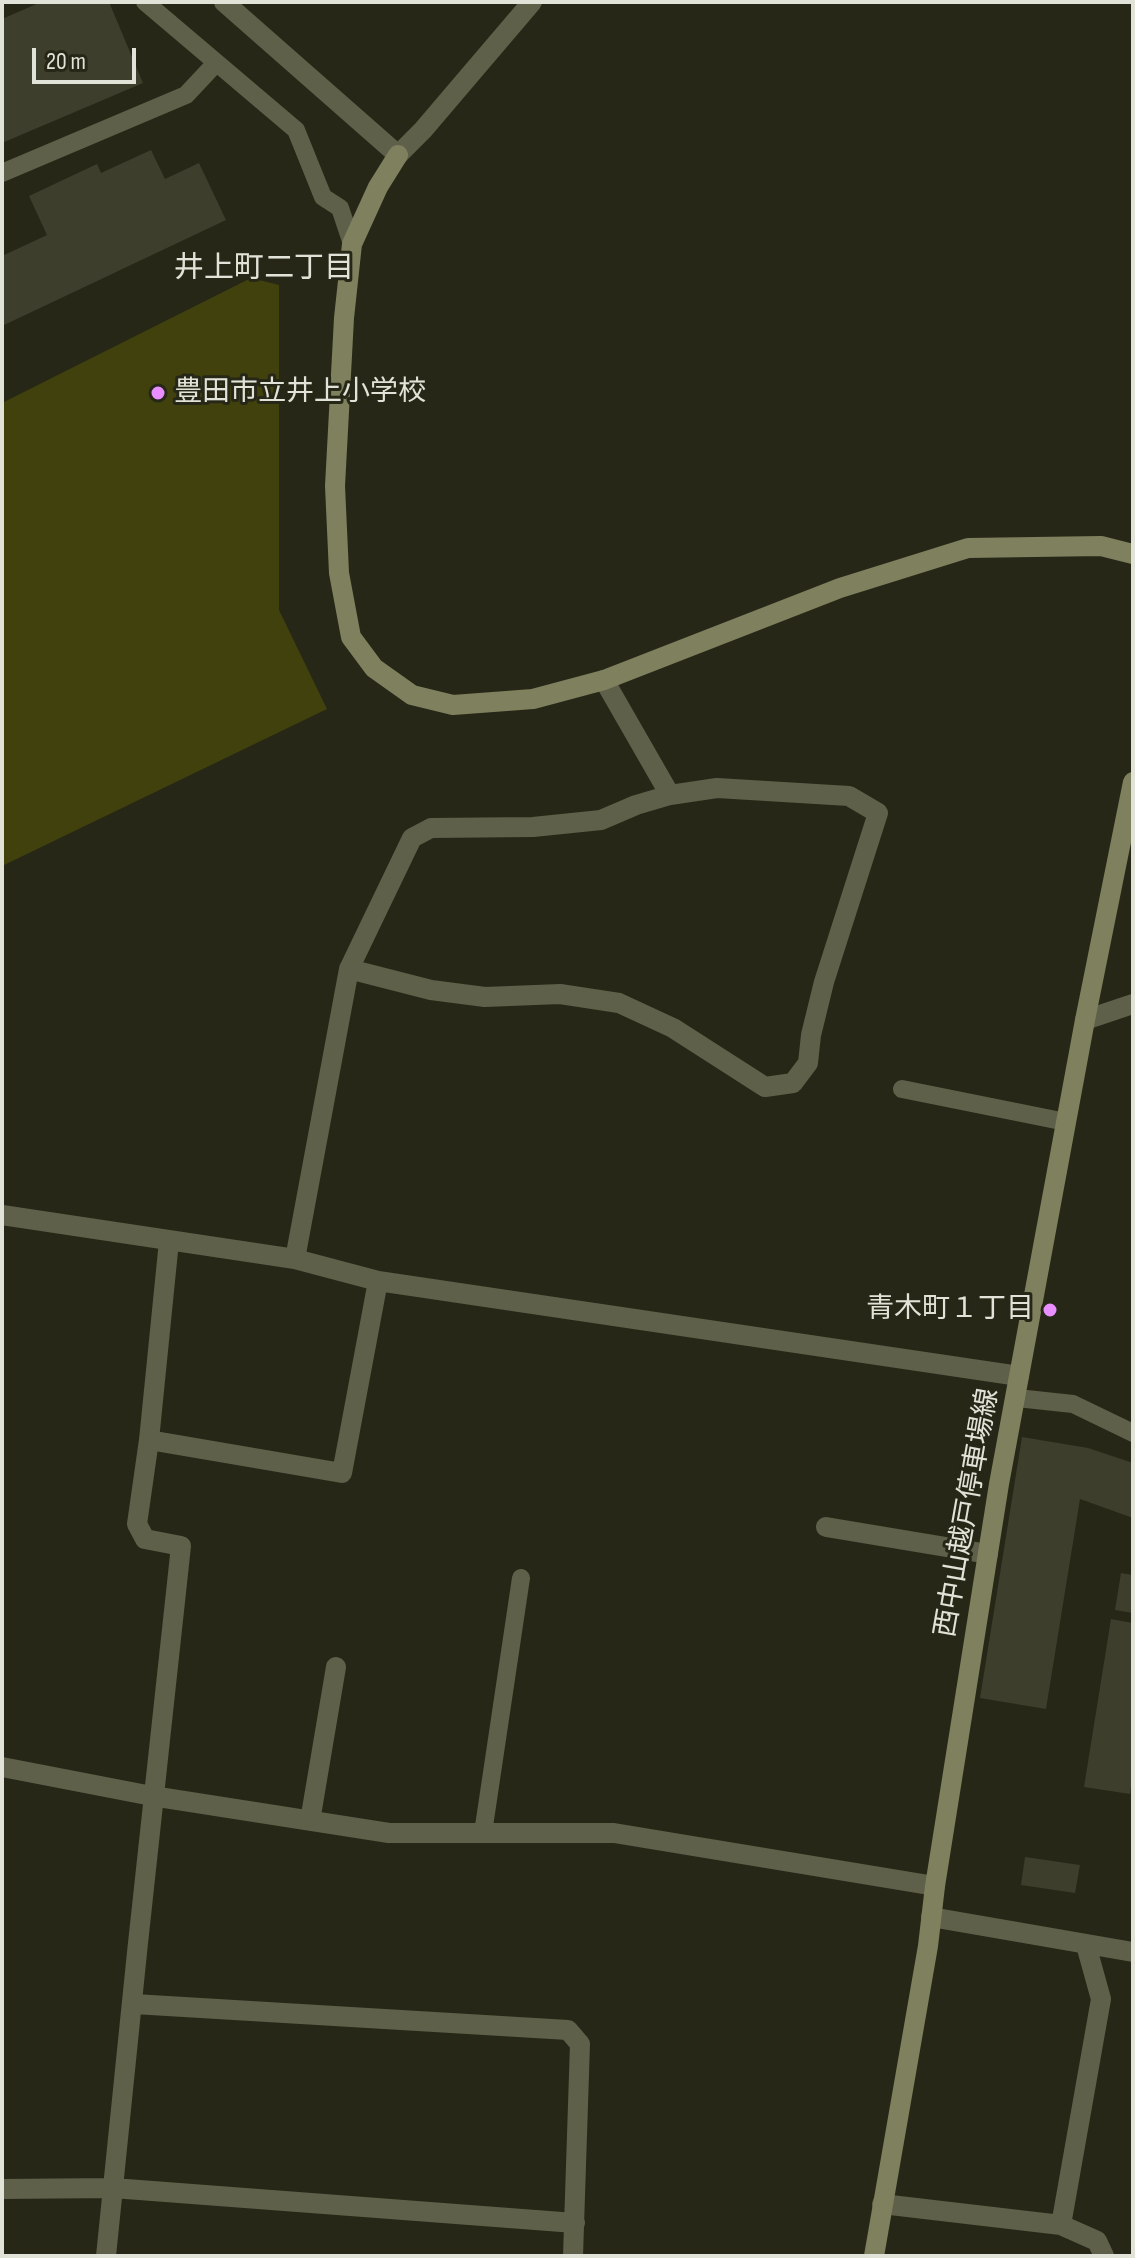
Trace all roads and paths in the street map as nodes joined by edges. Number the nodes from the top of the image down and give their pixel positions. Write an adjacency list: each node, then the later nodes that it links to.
1 (145, 2): 4 (lane)
2 (224, 2): 5 (street)
3 (532, 2): 5 (street)
4 (216, 63): 6 (lane); 7 (lane)
5 (398, 155): 7 (main road)
6 (2, 173)
7 (352, 244): 9 (main road)
8 (1133, 554): 9 (main road)
9 (604, 680): 11 (street)
10 (1133, 782): 14 (main road, 西中山越戸停車場線)
11 (670, 795): 12 (street); 12 (street)
12 (349, 969): 19 (street)
13 (1133, 1004): 14 (street)
14 (1085, 1020): 16 (main road, 西中山越戸停車場線)
15 (902, 1089): 16 (lane)
16 (1066, 1122): 21 (main road, 西中山越戸停車場線)
17 (2, 1215): 18 (street)
18 (169, 1241): 19 (street); 24 (street)
19 (295, 1259): 20 (street)
20 (378, 1281): 21 (street); 24 (street)
21 (1019, 1376): 22 (main road, 西中山越戸停車場線)
22 (1017, 1398): 23 (lane); 26 (main road, 西中山越戸停車場線)
23 (1133, 1433)
24 (149, 1440): 30 (street)
25 (826, 1527): 26 (street)
26 (988, 1554): 33 (main road, 西中山越戸停車場線)
27 (521, 1578): 32 (lane)
28 (336, 1667): 31 (street)
29 (2, 1767): 30 (street)
30 (152, 1796): 31 (street); 37 (street)
31 (310, 1821): 32 (street)
32 (483, 1833): 33 (street)
33 (935, 1886): 34 (main road, 西中山越戸停車場線)
34 (931, 1917): 35 (street); 40 (main road, 西中山越戸停車場線)
35 (1086, 1945): 36 (street); 42 (street)
36 (1133, 1952)
37 (134, 2004): 38 (street); 41 (street)
38 (113, 2188): 39 (street); 41 (street); 43 (street)
39 (2, 2189)
40 (882, 2204): 42 (street); 45 (main road, 西中山越戸停車場線)
41 (575, 2223): 44 (street)
42 (1061, 2225): 46 (street)
43 (106, 2256)
44 (573, 2256)
45 (874, 2256)
46 (1104, 2256)

